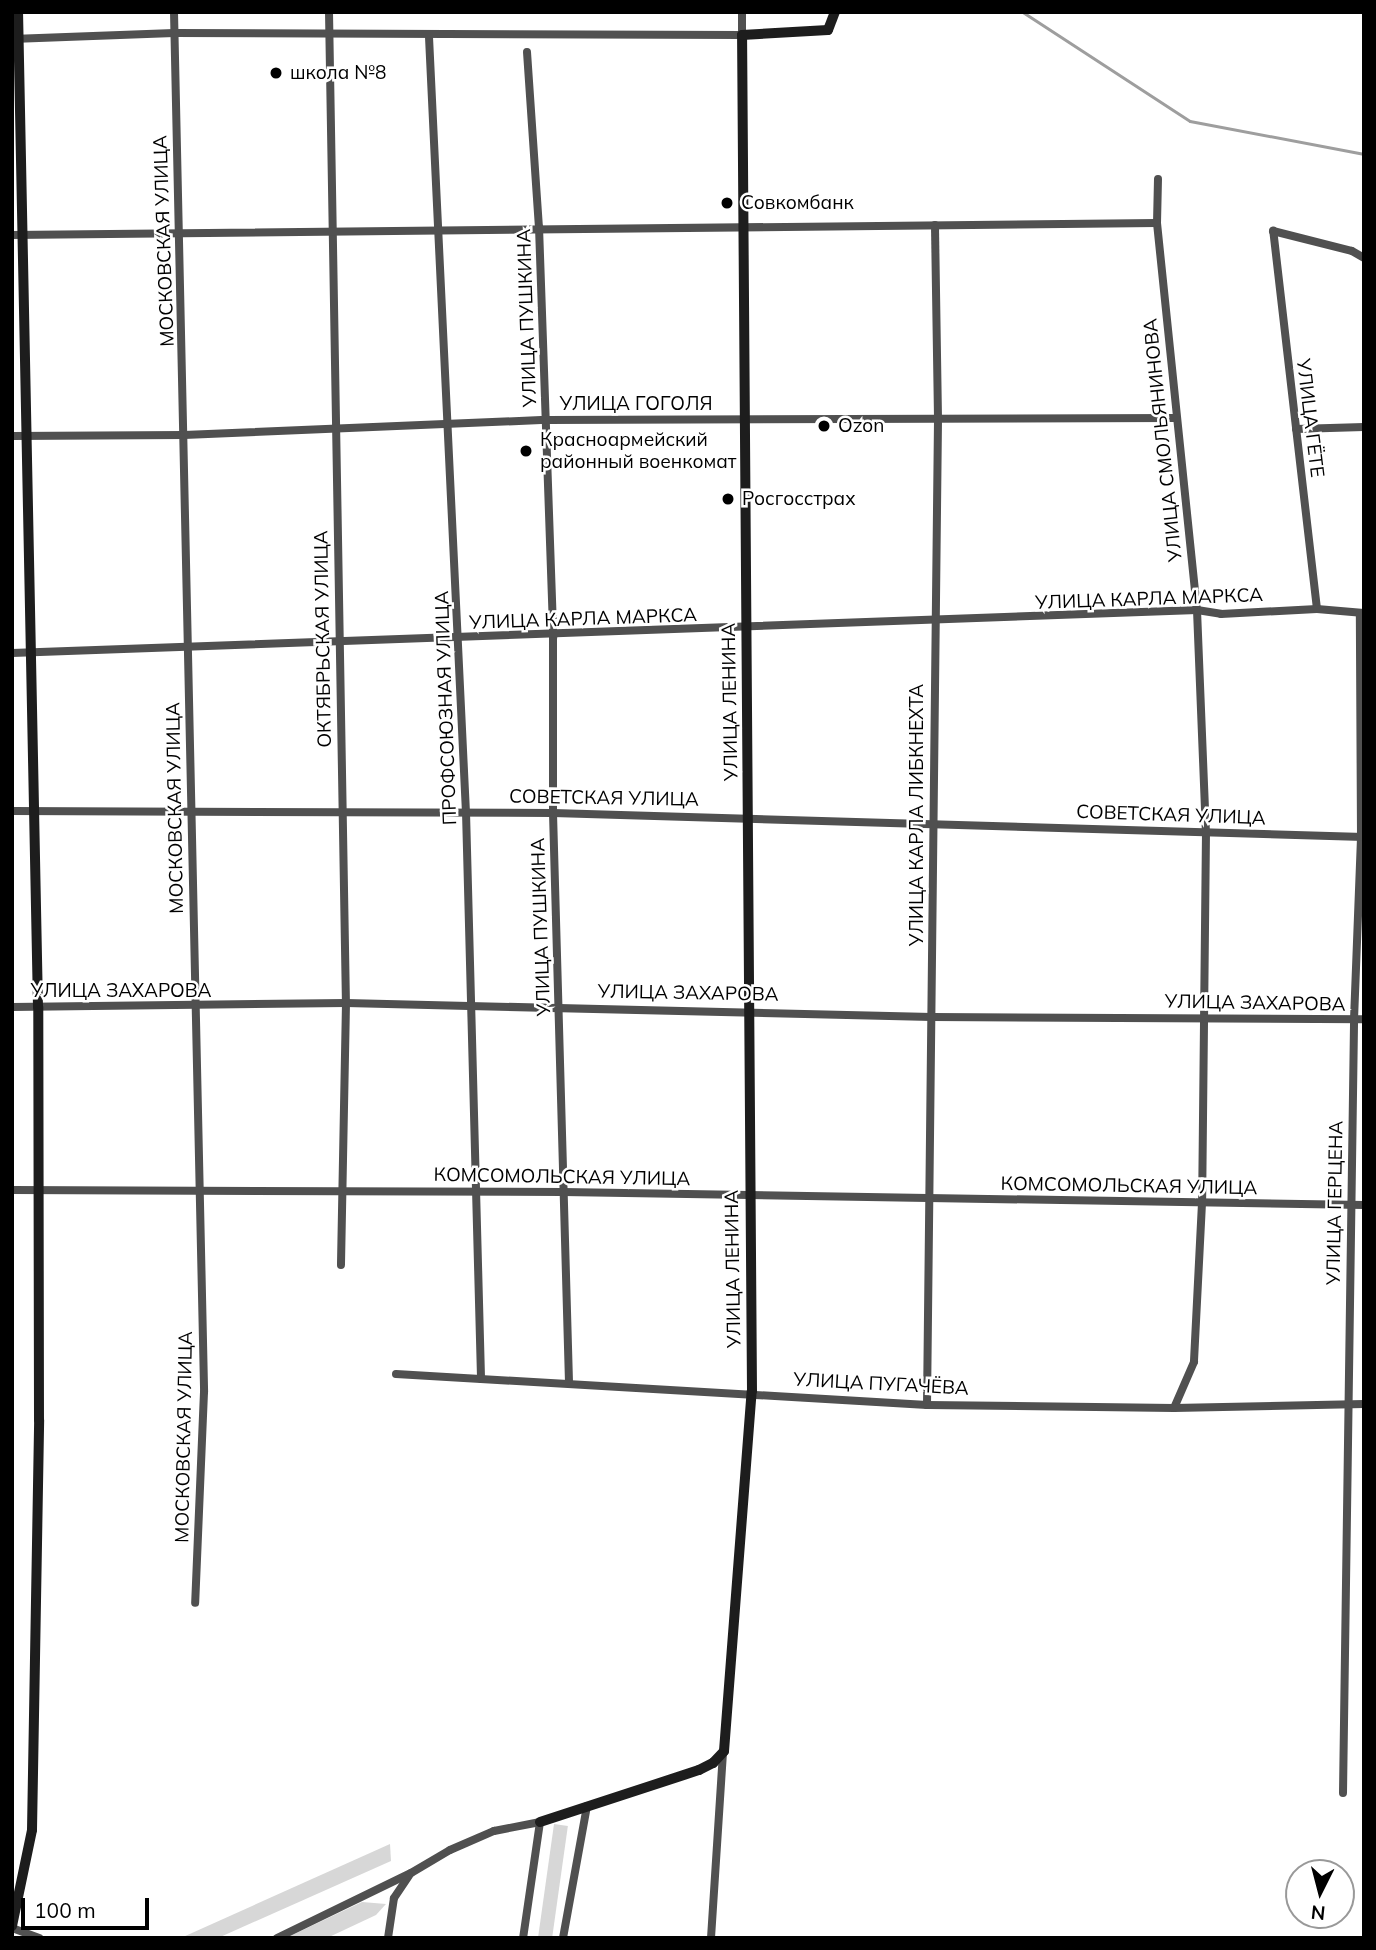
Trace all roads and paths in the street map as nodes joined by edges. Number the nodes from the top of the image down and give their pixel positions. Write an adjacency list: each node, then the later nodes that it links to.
1 (18, 12): 10 (street)
2 (174, 12): 6 (street, МОСКОВСКАЯ УЛИЦА)
3 (329, 12): 7 (street, ОКТЯБРЬСКАЯ УЛИЦА)
4 (742, 12): 8 (street, УЛИЦА ЛЕНИНА)
5 (835, 12): 8 (street)
6 (174, 33): 7 (street); 10 (street); 19 (street, МОСКОВСКАЯ УЛИЦА)
7 (329, 35): 9 (street); 18 (street, ОКТЯБРЬСКАЯ УЛИЦА)
8 (742, 35): 9 (street); 14 (street, УЛИЦА ЛЕНИНА)
9 (429, 37): 17 (street, ПРОФСОЮЗНАЯ УЛИЦА)
10 (15, 39): 21 (street)
11 (527, 52): 16 (street, УЛИЦА ПУШКИНА)
12 (1158, 178): 13 (street, УЛИЦА СМОЛЬЯНИНОВА)
13 (1157, 223): 15 (street); 24 (street, УЛИЦА СМОЛЬЯНИНОВА)
14 (744, 225): 15 (street); 16 (street); 26 (street, УЛИЦА ЛЕНИНА)
15 (935, 225): 23 (street, УЛИЦА КАРЛА ЛИБКНЕХТА)
16 (539, 227): 17 (street); 25 (street, УЛИЦА ПУШКИНА)
17 (440, 230): 18 (street); 27 (street, ПРОФСОЮЗНАЯ УЛИЦА)
18 (333, 233): 19 (street); 29 (street, ОКТЯБРЬСКАЯ УЛИЦА)
19 (180, 234): 21 (street); 32 (street, МОСКОВСКАЯ УЛИЦА)
20 (12, 235): 21 (street)
21 (24, 235): 31 (street)
22 (1364, 258): 30 (street, УЛИЦА ГЁТЕ)
23 (938, 418): 24 (street, УЛИЦА ГОГОЛЯ); 26 (street, УЛИЦА ГОГОЛЯ); 37 (street, УЛИЦА КАРЛА ЛИБКНЕХТА)
24 (1176, 418): 35 (street, УЛИЦА СМОЛЬЯНИНОВА)
25 (547, 420): 26 (street, УЛИЦА ГОГОЛЯ); 27 (street, УЛИЦА ГОГОЛЯ); 39 (street, УЛИЦА ПУШКИНА)
26 (744, 420): 38 (street, УЛИЦА ЛЕНИНА)
27 (450, 426): 29 (street, УЛИЦА ГОГОЛЯ); 40 (street, ПРОФСОЮЗНАЯ УЛИЦА)
28 (1364, 428): 30 (street)
29 (334, 429): 32 (street, УЛИЦА ГОГОЛЯ); 41 (street, ОКТЯБРЬСКАЯ УЛИЦА)
30 (1296, 429): 34 (street, УЛИЦА ГЁТЕ)
31 (27, 435): 32 (street, УЛИЦА ГОГОЛЯ); 33 (street, УЛИЦА ГОГОЛЯ); 43 (street)
32 (184, 435): 42 (street, МОСКОВСКАЯ УЛИЦА)
33 (12, 436)
34 (1317, 609): 35 (street, УЛИЦА КАРЛА МАРКСА); 36 (street, УЛИЦА КАРЛА МАРКСА)
35 (1197, 610): 37 (street, УЛИЦА КАРЛА МАРКСА); 53 (street, УЛИЦА СМОЛЬЯНИНОВА)
36 (1362, 613): 54 (street, УЛИЦА ГЕРЦЕНА)
37 (934, 622): 38 (street, УЛИЦА КАРЛА МАРКСА); 52 (street, УЛИЦА КАРЛА ЛИБКНЕХТА)
38 (747, 628): 39 (street, УЛИЦА КАРЛА МАРКСА); 51 (street, УЛИЦА ЛЕНИНА)
39 (554, 636): 40 (street, УЛИЦА КАРЛА МАРКСА); 50 (street, УЛИЦА ПУШКИНА)
40 (459, 640): 41 (street, УЛИЦА КАРЛА МАРКСА); 49 (street, ПРОФСОЮЗНАЯ УЛИЦА)
41 (339, 642): 42 (street, УЛИЦА КАРЛА МАРКСА); 45 (street, ОКТЯБРЬСКАЯ УЛИЦА)
42 (188, 647): 43 (street, УЛИЦА КАРЛА МАРКСА); 48 (street, МОСКОВСКАЯ УЛИЦА)
43 (32, 652): 44 (street, УЛИЦА КАРЛА МАРКСА); 47 (street)
44 (12, 653)
45 (341, 809): 48 (street, СОВЕТСКАЯ УЛИЦА); 49 (street, СОВЕТСКАЯ УЛИЦА); 55 (street, ОКТЯБРЬСКАЯ УЛИЦА)
46 (12, 811): 47 (street, СОВЕТСКАЯ УЛИЦА)
47 (32, 811): 48 (street, СОВЕТСКАЯ УЛИЦА); 58 (street)
48 (192, 811): 59 (street, МОСКОВСКАЯ УЛИЦА)
49 (466, 812): 50 (street, СОВЕТСКАЯ УЛИЦА); 60 (street, ПРОФСОЮЗНАЯ УЛИЦА)
50 (553, 813): 51 (street, СОВЕТСКАЯ УЛИЦА); 56 (street, УЛИЦА ПУШКИНА)
51 (748, 817): 52 (street, СОВЕТСКАЯ УЛИЦА); 61 (street, УЛИЦА ЛЕНИНА)
52 (934, 821): 53 (street, СОВЕТСКАЯ УЛИЦА); 62 (street, УЛИЦА КАРЛА ЛИБКНЕХТА)
53 (1206, 832): 54 (street, СОВЕТСКАЯ УЛИЦА); 63 (street, УЛИЦА СМОЛЬЯНИНОВА)
54 (1362, 837): 65 (street, УЛИЦА ГЕРЦЕНА)
55 (346, 1003): 59 (street, УЛИЦА ЗАХАРОВА); 60 (street, УЛИЦА ЗАХАРОВА); 69 (street, ОКТЯБРЬСКАЯ УЛИЦА)
56 (561, 1006): 60 (street, УЛИЦА ЗАХАРОВА); 61 (street, УЛИЦА ЗАХАРОВА); 71 (street, УЛИЦА ПУШКИНА)
57 (12, 1007): 58 (street, УЛИЦА ЗАХАРОВА)
58 (38, 1007): 59 (street, УЛИЦА ЗАХАРОВА); 66 (street)
59 (193, 1007): 68 (street, МОСКОВСКАЯ УЛИЦА)
60 (472, 1008): 70 (street, ПРОФСОЮЗНАЯ УЛИЦА)
61 (749, 1010): 62 (street, УЛИЦА ЗАХАРОВА); 72 (street, УЛИЦА ЛЕНИНА)
62 (932, 1017): 63 (street, УЛИЦА ЗАХАРОВА); 73 (street, УЛИЦА КАРЛА ЛИБКНЕХТА)
63 (1204, 1018): 65 (street, УЛИЦА ЗАХАРОВА); 74 (street, УЛИЦА СМОЛЬЯНИНОВА)
64 (1364, 1019): 65 (street, УЛИЦА ЗАХАРОВА)
65 (1354, 1020): 75 (street, УЛИЦА ГЕРЦЕНА)
66 (37, 1189): 67 (street, КОМСОМОЛЬСКАЯ УЛИЦА); 68 (street, КОМСОМОЛЬСКАЯ УЛИЦА); 92 (street)
67 (12, 1190)
68 (198, 1190): 69 (street, КОМСОМОЛЬСКАЯ УЛИЦА); 86 (street, МОСКОВСКАЯ УЛИЦА)
69 (344, 1190): 70 (street, КОМСОМОЛЬСКАЯ УЛИЦА); 77 (street, ОКТЯБРЬСКАЯ УЛИЦА)
70 (477, 1192): 71 (street, КОМСОМОЛЬСКАЯ УЛИЦА); 79 (street, ПРОФСОЮЗНАЯ УЛИЦА)
71 (563, 1192): 72 (street, КОМСОМОЛЬСКАЯ УЛИЦА); 80 (street, УЛИЦА ПУШКИНА)
72 (749, 1194): 73 (street, КОМСОМОЛЬСКАЯ УЛИЦА); 81 (street, УЛИЦА ЛЕНИНА)
73 (931, 1199): 74 (street, КОМСОМОЛЬСКАЯ УЛИЦА); 84 (street, УЛИЦА КАРЛА ЛИБКНЕХТА)
74 (1202, 1203): 75 (street, КОМСОМОЛЬСКАЯ УЛИЦА); 85 (street, УЛИЦА СМОЛЬЯНИНОВА)
75 (1351, 1205): 76 (street, КОМСОМОЛЬСКАЯ УЛИЦА); 82 (street, УЛИЦА ГЕРЦЕНА)
76 (1364, 1205)
77 (341, 1265)
78 (396, 1374): 79 (street, УЛИЦА ПУГАЧЁВА)
79 (481, 1379): 80 (street, УЛИЦА ПУГАЧЁВА)
80 (569, 1381): 81 (street, УЛИЦА ПУГАЧЁВА)
81 (752, 1391): 84 (street, УЛИЦА ПУГАЧЁВА); 87 (street, УЛИЦА ЛЕНИНА)
82 (1349, 1404): 83 (street, УЛИЦА ПУГАЧЁВА); 85 (street, УЛИЦА ПУГАЧЁВА); 88 (street, УЛИЦА ГЕРЦЕНА)
83 (1364, 1404)
84 (927, 1405): 85 (street, УЛИЦА ПУГАЧЁВА)
85 (1174, 1408)
86 (195, 1603)
87 (723, 1751): 89 (street); 98 (street)
88 (1343, 1793)
89 (587, 1806): 90 (street); 97 (street)
90 (540, 1822): 91 (street); 96 (street)
91 (411, 1873): 94 (street); 95 (street)
92 (12, 1927): 93 (street)
93 (39, 1938)
94 (276, 1938)
95 (388, 1938)
96 (523, 1938)
97 (563, 1938)
98 (711, 1938)

